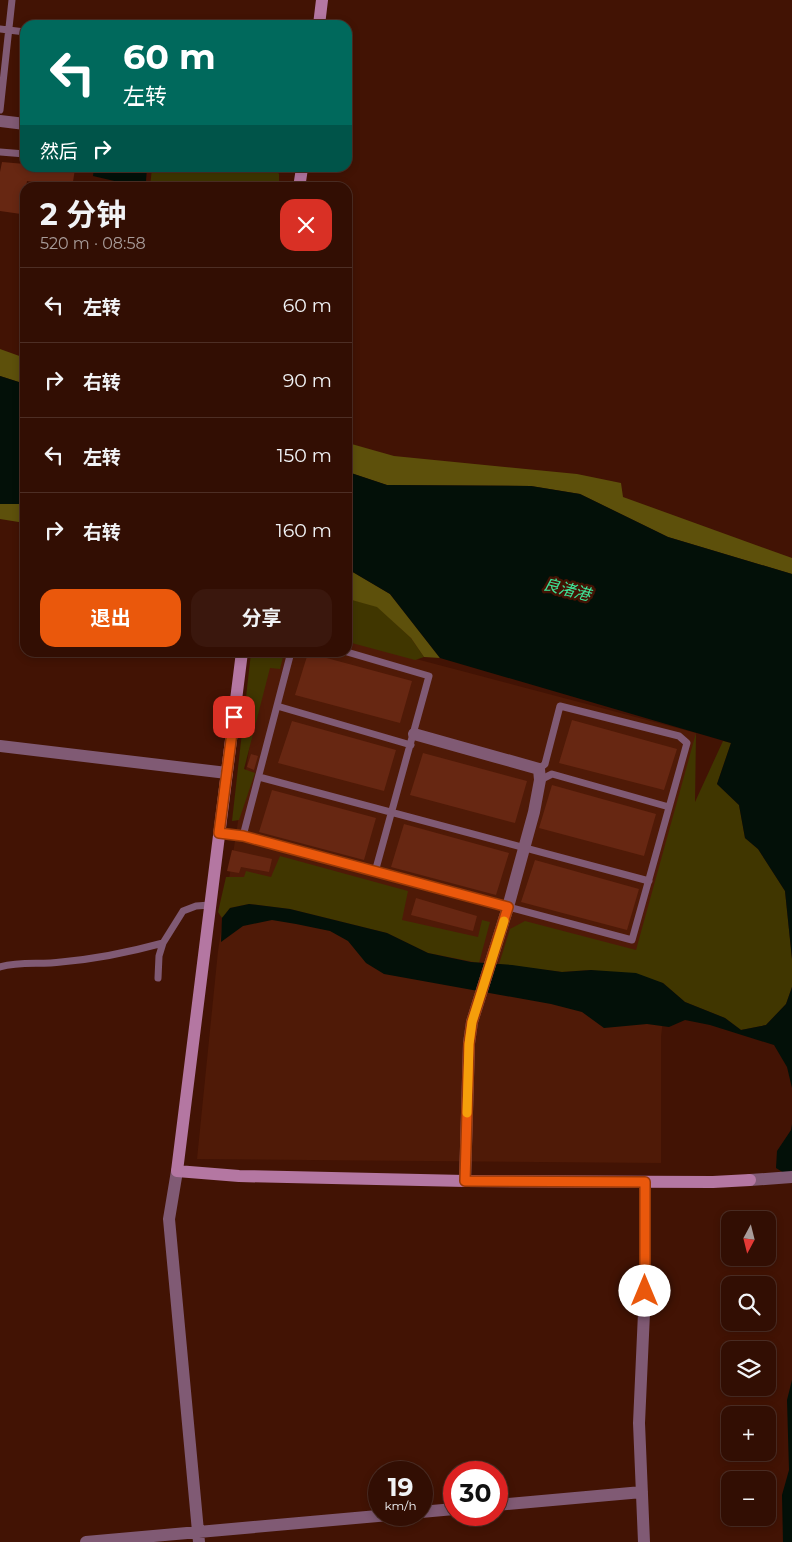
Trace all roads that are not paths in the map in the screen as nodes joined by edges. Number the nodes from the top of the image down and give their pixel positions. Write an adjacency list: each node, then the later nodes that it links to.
1 (12, 0): 5 (lane)
2 (322, 0): 3 (street)
3 (320, 20)
4 (0, 30): 5 (lane)
5 (9, 30): 6 (lane); 7 (lane)
6 (20, 31)
7 (0, 110)
8 (0, 121): 9 (street)
9 (20, 123)
10 (0, 152): 11 (lane)
11 (20, 154)
12 (352, 653): 16 (lane)
13 (241, 657): 18 (street)
14 (290, 657): 15 (lane)
15 (277, 706): 16 (lane); 20 (lane)
16 (412, 740): 19 (street); 22 (lane)
17 (0, 746): 18 (street)
18 (227, 773): 23 (street)
19 (539, 774): 21 (lane); 21 (lane); 25 (street)
20 (259, 777): 22 (lane); 24 (lane)
21 (669, 807): 27 (lane)
22 (392, 812): 25 (lane); 26 (lane)
23 (219, 833): 24 (lane); 28 (street)
24 (243, 836): 26 (lane)
25 (525, 847): 27 (lane); 29 (street)
26 (375, 872): 29 (lane)
27 (649, 881): 29 (lane)
28 (210, 905): 30 (lane); 33 (street)
29 (508, 907): 35 (street)
30 (163, 943): 31 (lane); 32 (lane)
31 (0, 967)
32 (158, 978)
33 (177, 1171): 35 (street); 40 (street)
34 (792, 1177): 36 (street)
35 (465, 1181): 36 (street)
36 (645, 1182): 37 (street)
37 (642, 1492): 38 (street); 42 (street)
38 (508, 1504)
39 (368, 1517): 40 (street)
40 (199, 1537): 41 (street)
41 (86, 1542)
42 (644, 1542)

